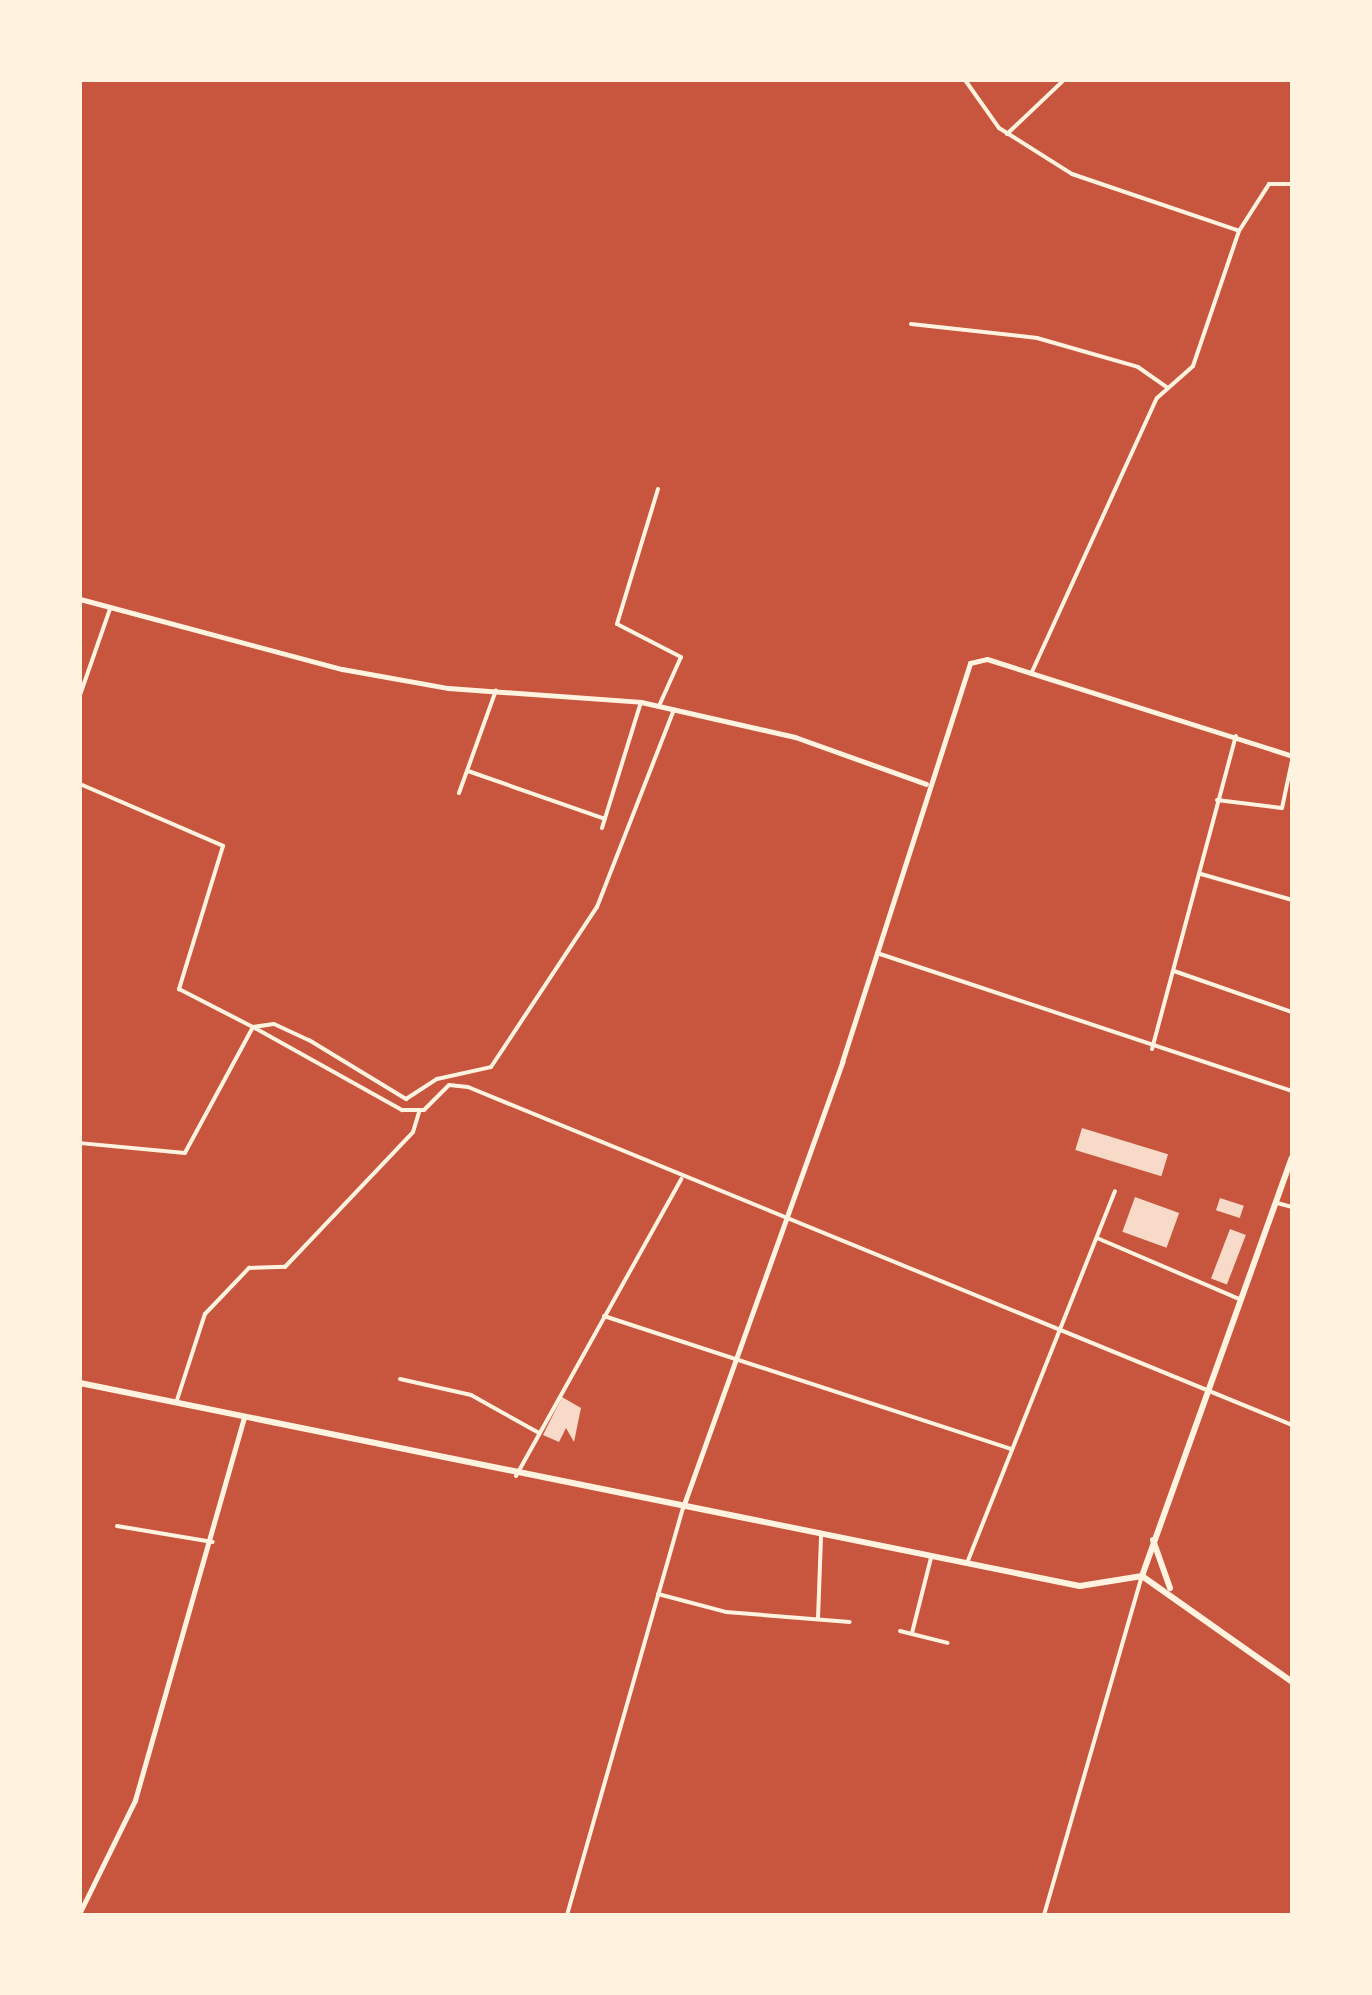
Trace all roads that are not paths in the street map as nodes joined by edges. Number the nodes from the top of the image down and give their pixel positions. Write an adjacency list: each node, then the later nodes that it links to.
1 (966, 80): 3 (street)
2 (1064, 80): 3 (street)
3 (1007, 134): 5 (street)
4 (1292, 184): 5 (street)
5 (1239, 231): 7 (street)
6 (911, 324): 7 (street)
7 (1168, 386): 11 (street)
8 (658, 488): 15 (street)
9 (80, 599): 10 (street)
10 (110, 609): 12 (street); 13 (street)
11 (1031, 674): 17 (street); 21 (street)
12 (496, 690): 14 (street); 19 (street)
13 (80, 695)
14 (641, 702): 15 (street); 24 (street)
15 (659, 706): 16 (street)
16 (674, 710): 21 (street); 31 (street)
17 (1236, 736): 18 (street); 23 (street)
18 (1292, 758): 23 (street)
19 (468, 771): 22 (street); 24 (street)
20 (80, 784): 31 (street)
21 (926, 784): 28 (street)
22 (459, 793)
23 (1216, 800): 26 (street)
24 (604, 819): 25 (street)
25 (602, 828)
26 (1202, 874): 27 (street); 29 (street)
27 (1292, 900)
28 (877, 953): 32 (street); 41 (street)
29 (1174, 971): 30 (street); 32 (street)
30 (1292, 1012)
31 (252, 1028): 34 (street); 35 (street)
32 (1152, 1050): 33 (street)
33 (1292, 1091)
34 (419, 1112): 37 (street); 50 (street)
35 (80, 1142)
36 (1292, 1158): 39 (main road)
37 (681, 1179): 41 (street); 44 (street)
38 (1115, 1191): 42 (street)
39 (1276, 1202): 40 (street); 43 (main road)
40 (1292, 1208)
41 (782, 1220): 45 (street); 46 (street)
42 (1097, 1238): 43 (street); 45 (street)
43 (1239, 1299): 49 (main road)
44 (604, 1316): 46 (street); 53 (street)
45 (1059, 1332): 49 (street); 54 (street)
46 (733, 1359): 54 (street); 56 (street)
47 (400, 1379): 53 (street)
48 (80, 1383): 50 (main road)
49 (1204, 1392): 52 (street); 59 (main road)
50 (177, 1402): 51 (main road)
51 (244, 1417): 55 (main road); 60 (street)
52 (1292, 1424)
53 (538, 1433): 55 (street)
54 (1011, 1450): 62 (street)
55 (516, 1476): 56 (main road)
56 (683, 1507): 58 (main road); 65 (street)
57 (118, 1526): 60 (street)
58 (822, 1536): 61 (main road); 66 (street)
59 (1152, 1540): 63 (main road); 64 (main road)
60 (213, 1542): 72 (street)
61 (931, 1558): 62 (main road); 69 (street)
62 (966, 1565): 63 (main road)
63 (1142, 1576): 64 (main road); 74 (street)
64 (1171, 1589): 71 (main road)
65 (658, 1594): 66 (street); 73 (street)
66 (818, 1620): 67 (street)
67 (850, 1622)
68 (900, 1631): 69 (street)
69 (912, 1633): 70 (street)
70 (948, 1643)
71 (1292, 1682)
72 (80, 1912)
73 (567, 1915)
74 (1044, 1915)

